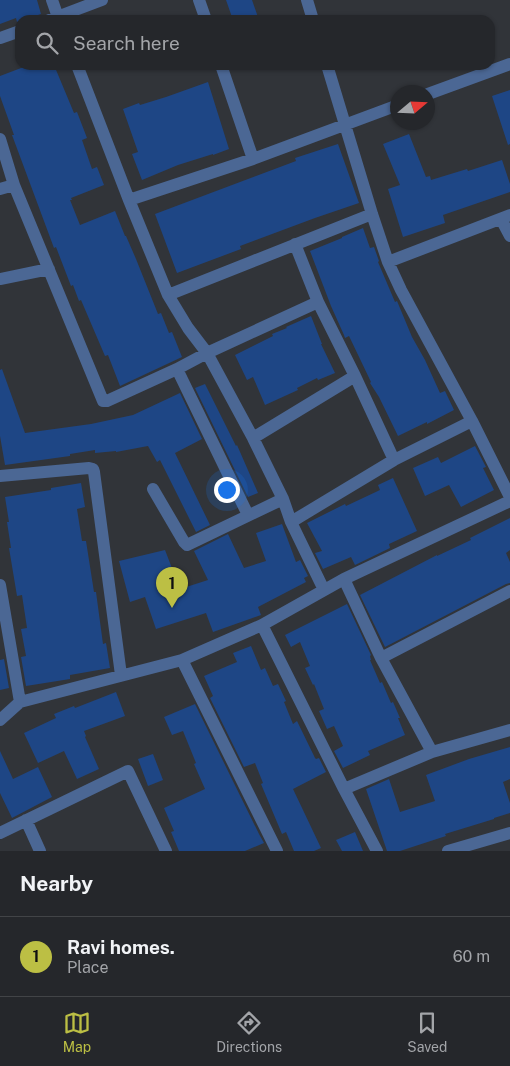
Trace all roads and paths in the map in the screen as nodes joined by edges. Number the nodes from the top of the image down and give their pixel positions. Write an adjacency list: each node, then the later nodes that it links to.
1 (52, 0): 5 (street)
2 (102, 0): 6 (street)
3 (199, 0): 7 (street)
4 (307, 0): 8 (street)
5 (54, 15)
6 (65, 15)
7 (204, 15)
8 (312, 15)
9 (15, 32): 10 (street)
10 (0, 38)
11 (510, 64): 12 (street)
12 (495, 69)
13 (79, 70): 24 (street)
14 (223, 70): 21 (street)
15 (329, 70): 19 (street)
16 (494, 70): 17 (street)
17 (435, 91)
18 (390, 108): 19 (street)
19 (345, 124): 21 (street); 25 (street)
20 (0, 139): 22 (street)
21 (253, 159): 24 (street)
22 (14, 185): 23 (street); 30 (street)
23 (0, 189)
24 (129, 200): 32 (street)
25 (372, 214): 28 (street); 29 (street)
26 (505, 217): 27 (street); 29 (street)
27 (510, 236)
28 (295, 244): 32 (street); 33 (street)
29 (388, 262): 37 (street)
30 (48, 269): 31 (street); 35 (street)
31 (0, 279)
32 (168, 295): 34 (street)
33 (318, 302): 34 (street); 36 (street)
34 (207, 352): 35 (street); 38 (street)
35 (177, 369): 44 (street)
36 (355, 376): 38 (street); 39 (street)
37 (472, 421): 39 (street); 43 (street)
38 (253, 438): 42 (street)
39 (394, 460): 45 (street)
40 (0, 476): 53 (street)
41 (153, 489): 44 (street)
42 (283, 499): 44 (street); 45 (street)
43 (510, 499): 46 (street)
44 (248, 516)
45 (291, 522): 48 (street)
46 (344, 580): 48 (street); 51 (street)
47 (0, 585): 54 (street)
48 (324, 590): 50 (street)
49 (510, 591): 51 (street)
50 (262, 624): 52 (street); 58 (street)
51 (382, 658): 57 (street)
52 (182, 660): 53 (street); 64 (street)
53 (121, 675): 54 (street)
54 (20, 702): 55 (street)
55 (0, 720)
56 (510, 730): 57 (street)
57 (432, 752): 58 (street)
58 (344, 789): 65 (street)
59 (26, 820): 60 (street); 62 (street); 63 (street)
60 (0, 833)
61 (510, 833): 66 (street)
62 (40, 851)
63 (166, 851)
64 (277, 851)
65 (377, 851)
66 (448, 851)

